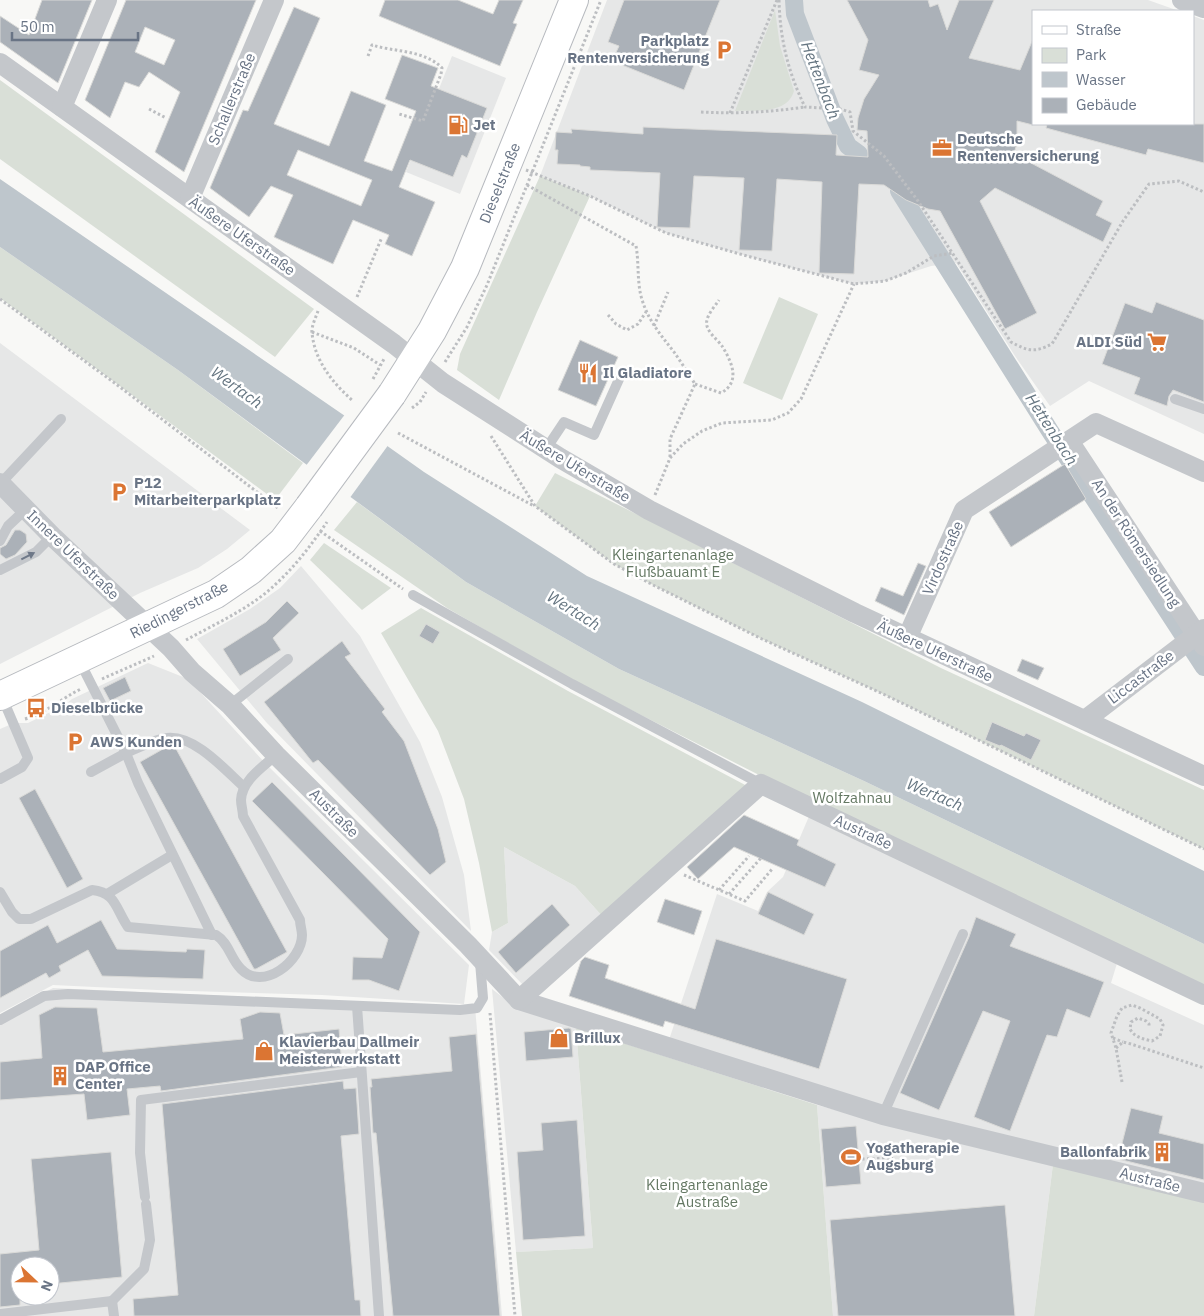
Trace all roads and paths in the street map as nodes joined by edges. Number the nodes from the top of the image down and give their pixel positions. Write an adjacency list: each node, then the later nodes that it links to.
1 (106, 0): 9 (street)
2 (274, 0): 19 (street, Schallerstraße)
3 (574, 0): 16 (main road, Dieselstraße)
4 (778, 0): 10 (path); 13 (path)
5 (1182, 0): 6 (street)
6 (1204, 8)
7 (368, 56): 14 (path)
8 (0, 63): 9 (street, Äußere Uferstraße)
9 (62, 107): 19 (street, Äußere Uferstraße)
10 (805, 107): 13 (path); 21 (path)
11 (149, 108): 15 (path)
12 (701, 112): 13 (path)
13 (730, 113)
14 (399, 114)
15 (166, 118)
16 (508, 163): 22 (path); 32 (main road, Dieselstraße)
17 (528, 185): 27 (path)
18 (1204, 192): 21 (path)
19 (190, 198): 24 (street, Äußere Uferstraße)
20 (382, 238): 28 (path)
21 (953, 253): 22 (path)
22 (854, 284): 45 (path)
23 (668, 292): 30 (path)
24 (324, 294): 28 (street, Äußere Uferstraße); 31 (path)
25 (0, 299): 51 (path)
26 (719, 300): 35 (path)
27 (646, 312): 29 (path); 30 (path)
28 (350, 313): 32 (street, Äußere Uferstraße)
29 (608, 316)
30 (654, 327): 35 (path)
31 (311, 332): 33 (path); 38 (path)
32 (404, 352): 33 (path); 36 (main road, Riedingerstraße); 40 (street, Äußere Uferstraße)
33 (380, 365): 36 (path)
34 (620, 377): 44 (lane)
35 (695, 384): 45 (path)
36 (382, 386): 51 (main road, Riedingerstraße, bridge)
37 (1175, 399): 39 (lane)
38 (354, 401)
39 (1204, 409)
40 (488, 412): 44 (street, Äußere Uferstraße); 48 (path)
41 (62, 419): 47 (lane)
42 (398, 433): 48 (path)
43 (1069, 441): 46 (street, Virdostraße); 58 (street, An der Römersiedlung); 59 (street, Virdostraße)
44 (546, 449): 50 (street, Äußere Uferstraße)
45 (670, 458): 50 (path)
46 (1204, 472)
47 (0, 484): 49 (street, Innere Uferstraße)
48 (534, 506): 73 (path)
49 (26, 509): 52 (street, Innere Uferstraße); 53 (lane)
50 (649, 510): 59 (street, Äußere Uferstraße)
51 (296, 511): 56 (path); 57 (main road, Riedingerstraße)
52 (52, 536): 54 (lane, one-way to 52); 57 (street, Innere Uferstraße)
53 (0, 541)
54 (0, 570)
55 (934, 587): 59 (lane)
56 (413, 595): 71 (lane)
57 (148, 627): 60 (main road, Riedingerstraße); 64 (street, Austraße)
58 (1202, 636): 65 (street, Liccastraße)
59 (907, 638): 65 (street, Äußere Uferstraße)
60 (79, 659): 63 (main road, Riedingerstraße); 66 (lane)
61 (288, 659): 64 (lane)
62 (70, 694): 63 (path)
63 (4, 704): 70 (lane)
64 (230, 706): 67 (street, Austraße)
65 (1085, 720): 69 (street, Äußere Uferstraße)
66 (126, 753): 68 (lane); 72 (lane); 74 (lane)
67 (276, 755): 72 (lane); 85 (street, Austraße)
68 (91, 772)
69 (1204, 776)
70 (0, 779)
71 (760, 784): 77 (street); 86 (street, Austraße)
72 (244, 787): 83 (lane)
73 (1204, 849)
74 (172, 855): 81 (lane); 83 (lane)
75 (749, 856): 79 (path)
76 (761, 858): 82 (path)
77 (667, 868): 79 (path); 88 (street)
78 (772, 868): 82 (path)
79 (719, 890): 82 (path)
80 (0, 892): 81 (lane)
81 (107, 894): 83 (lane)
82 (729, 894)
83 (212, 934)
84 (963, 934): 98 (lane)
85 (480, 958): 87 (lane); 88 (street, Austraße)
86 (1204, 995)
87 (483, 998): 89 (lane); 106 (path)
88 (519, 1000): 98 (street, Austraße)
89 (357, 1006): 90 (lane); 96 (lane)
90 (0, 1020)
91 (1149, 1026): 92 (path)
92 (1113, 1038): 93 (path); 94 (path)
93 (1123, 1042): 94 (path); 95 (path)
94 (1116, 1048): 97 (path)
95 (1204, 1068)
96 (361, 1072): 102 (lane); 105 (lane)
97 (1122, 1082)
98 (883, 1114): 101 (street, Austraße)
99 (893, 1158): 100 (path)
100 (862, 1159)
101 (1204, 1193)
102 (112, 1301): 103 (lane); 104 (lane)
103 (0, 1314)
104 (114, 1316)
105 (379, 1316)
106 (516, 1316)

